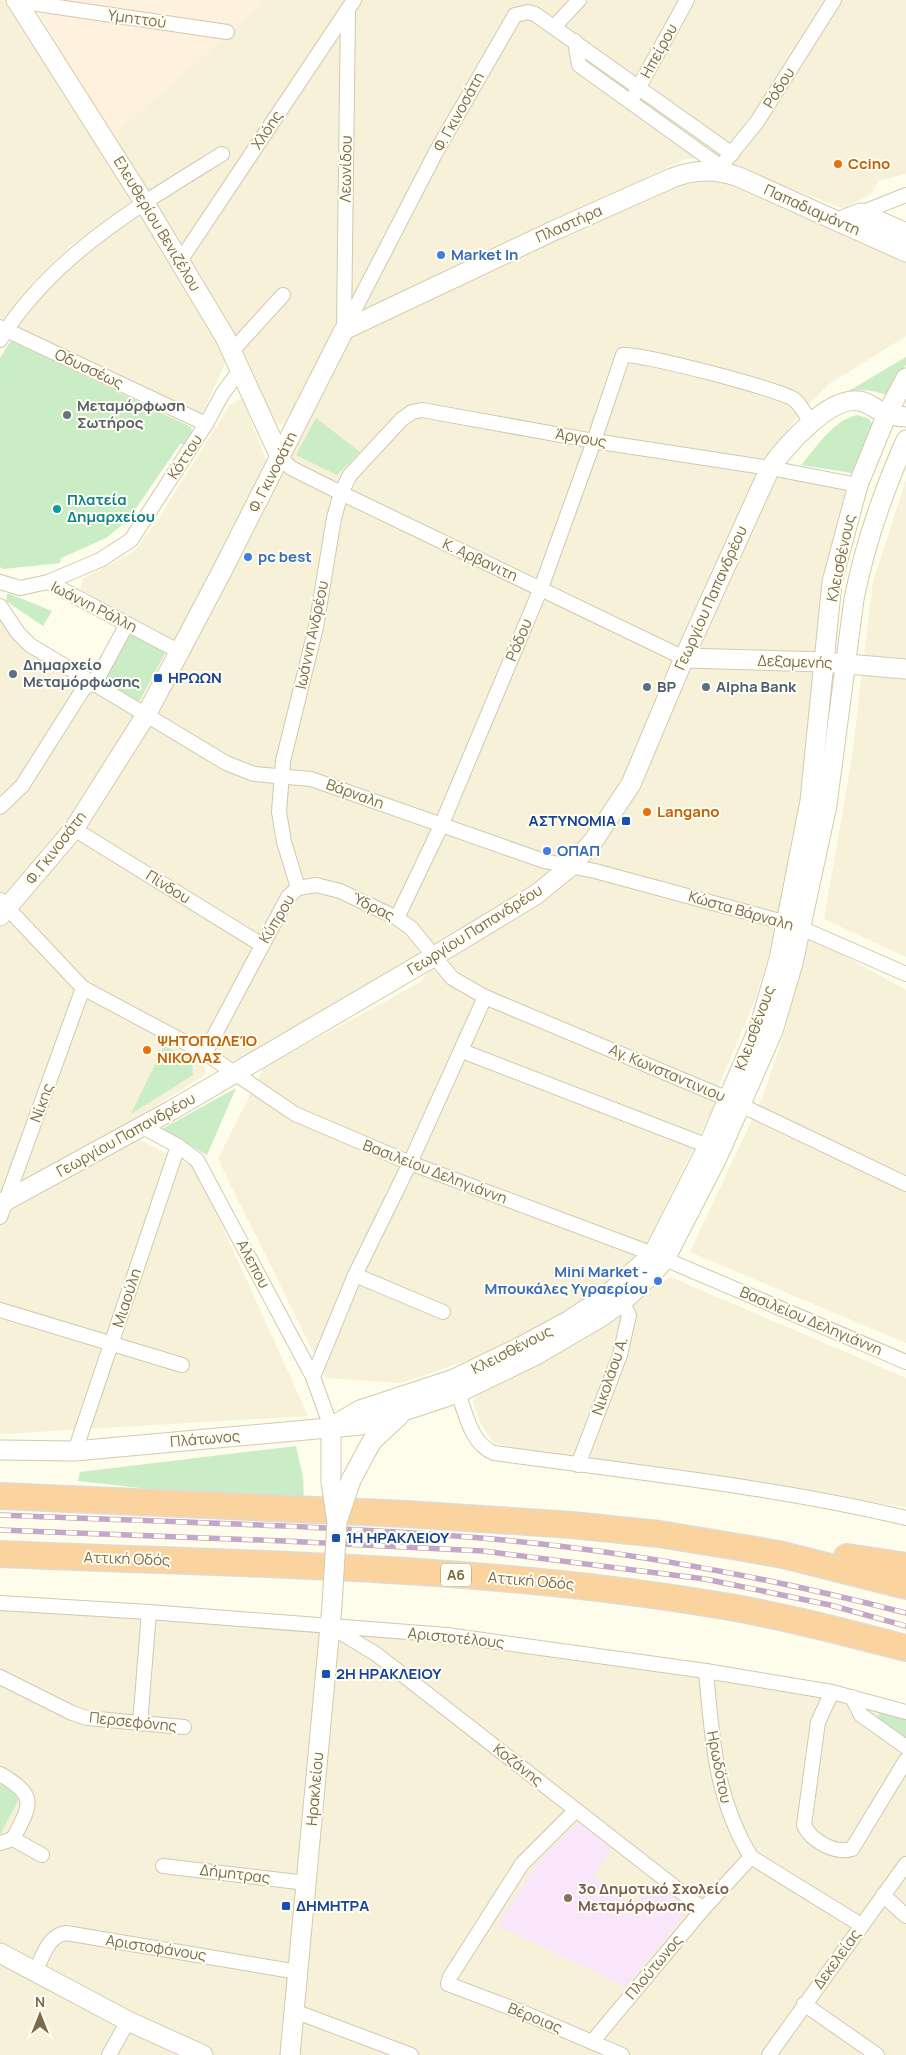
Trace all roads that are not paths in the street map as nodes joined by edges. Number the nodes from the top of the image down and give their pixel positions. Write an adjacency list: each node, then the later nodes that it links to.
1 (16, 0): 7 (street, Υμηττού); 15 (street, Ελευθερίου Βενιζέλου)
2 (579, 0): 6 (street)
3 (687, 0): 9 (street, Ηπείρου)
4 (834, 0): 12 (street, Ρόδου)
5 (350, 4): 20 (street, Χλόης); 22 (street, Λεωνίδου)
6 (554, 27): 8 (street); 22 (street, Φ. Γκινοσάτη)
7 (228, 32)
8 (574, 41): 9 (street); 10 (street, Παπαδιαμάντη)
9 (639, 87): 10 (street, Ηπείρου); 12 (street)
10 (631, 101): 13 (street, Παπαδιαμάντη)
11 (222, 154): 15 (street)
12 (732, 154): 13 (street, Ρόδου)
13 (719, 169): 17 (street, Παπαδιαμάντη); 22 (street, Πλαστήρα)
14 (906, 195): 16 (street)
15 (144, 202): 20 (street, Ελευθερίου Βενιζέλου); 23 (street)
16 (861, 213): 17 (street); 18 (street, Παπαδιαμάντη)
17 (840, 222): 19 (street, Παπαδιαμάντη)
18 (906, 233)
19 (906, 252)
20 (180, 261): 24 (street, Ελευθερίου Βενιζέλου)
21 (282, 295): 24 (street)
22 (344, 330): 33 (street, Φ. Γκινοσάτη)
23 (2, 332): 30 (street, Οδυσσέως)
24 (232, 351): 25 (street, Ελευθερίου Βενιζέλου)
25 (240, 370): 30 (street, Κόττου); 33 (street, Ελευθερίου Βενιζέλου)
26 (906, 378): 27 (street, Κλεισθένους)
27 (886, 414): 28 (street, Γεωργίου Παπανδρέου); 29 (street, Γεωργίου Παπανδρέου); 35 (street, Κλεισθένους)
28 (906, 417)
29 (811, 422): 32 (street, Ρόδου); 34 (street, Γεωργίου Παπανδρέου)
30 (206, 424): 37 (street, Κόττου)
31 (906, 440): 45 (street, Κλεισθένους)
32 (594, 441): 34 (street, Άργους); 36 (street, Άργους); 39 (street, Ρόδου)
33 (280, 457): 36 (street, Κ. Αρβανιτη); 42 (street, Φ. Γκινοσάτη)
34 (770, 468): 35 (street, Άργους); 43 (street, Γεωργίου Παπανδρέου)
35 (858, 485): 44 (street, Κλεισθένους)
36 (341, 493): 39 (street, Κ. Αρβανιτη); 49 (street, Ιωάννη Ανδρέου)
37 (48, 582): 38 (street, Ιωάννη Ράλλη); 41 (street, Ιωάννη Ράλλη)
38 (2, 586)
39 (541, 588): 43 (street, Κ. Αρβανιτη); 52 (street, Ρόδου)
40 (0, 606): 47 (street)
41 (127, 624): 42 (street, Ιωάννη Ράλλη); 47 (street)
42 (180, 652): 48 (street, Φ. Γκινοσάτη)
43 (684, 658): 44 (street, Δεξαμενής); 54 (street, Γεωργίου Παπανδρέου)
44 (824, 662): 45 (street, Δεξαμενής); 50 (street, Κλεισθένους)
45 (846, 664): 46 (street, Δεξαμενής); 50 (street, Κλεισθένους)
46 (906, 669)
47 (92, 682): 48 (street); 51 (street)
48 (146, 715): 49 (street, Βάρναλη); 53 (street, Φ. Γκινοσάτη)
49 (282, 776): 52 (street, Βάρναλη); 55 (street, Κύπρου)
50 (819, 803): 58 (street, Κλεισθένους)
51 (0, 807)
52 (440, 826): 54 (street, Βάρναλη); 57 (street, Ρόδου)
53 (74, 829): 56 (street, Φ. Γκινοσάτη); 59 (street, Πίνδου)
54 (571, 866): 58 (street, Κώστα Βάρναλη); 60 (street, Γεωργίου Παπανδρέου)
55 (298, 888): 57 (street, Ύδρας); 59 (street, Κύπρου)
56 (2, 908): 63 (street, Βασιλείου Δεληγιάννη)
57 (397, 918): 60 (street, Ύδρας)
58 (794, 925): 62 (street, Κώστα Βάρναλη); 68 (street, Κλεισθένους)
59 (262, 945): 66 (street, Κύπρου)
60 (433, 957): 64 (street, Αγ. Κωνσταντινιου); 67 (street, Γεωργίου Παπανδρέου)
61 (906, 960): 62 (street)
62 (900, 972)
63 (83, 988): 66 (street, Βασιλείου Δεληγιάννη); 74 (street, Νίκης)
64 (485, 997): 65 (street); 68 (street, Αγ. Κωνσταντινιου)
65 (462, 1051): 71 (street); 72 (street)
66 (205, 1053): 67 (street, Βασιλείου Δεληγιάννη)
67 (234, 1073): 69 (street, Γεωργίου Παπανδρέου); 72 (street, Βασιλείου Δεληγιάννη)
68 (735, 1102): 71 (street, Κλεισθένους); 73 (street, Αγ. Κωνσταντινιου); 75 (street, Κλεισθένους)
69 (143, 1127): 70 (street, Αλεπου); 74 (street, Γεωργίου Παπανδρέου)
70 (178, 1146): 80 (street, Μιαούλη); 83 (street, Αλεπου)
71 (708, 1146): 75 (street, Κλεισθένους)
72 (410, 1163): 75 (street, Βασιλείου Δεληγιάννη); 76 (street)
73 (906, 1184)
74 (2, 1207)
75 (659, 1256): 77 (street, Κλεισθένους); 81 (street, Βασιλείου Δεληγιάννη)
76 (356, 1275): 79 (street); 83 (street)
77 (619, 1295): 84 (street, Κλεισθένους); 86 (street, Κλεισθένους); 89 (street, Νικολάου Α.)
78 (0, 1310): 80 (street)
79 (443, 1312)
80 (112, 1344): 82 (street); 88 (street, Μιαούλη)
81 (906, 1361)
82 (182, 1365)
83 (313, 1377): 86 (street, Αλεπου)
84 (458, 1393): 85 (street, Κλεισθένους); 89 (street)
85 (407, 1410): 86 (street, Πλάτωνος); 92 (street, Ηρακλείου, bridge)
86 (331, 1427): 88 (street, Πλάτωνος); 92 (street, Ηρακλείου, bridge)
87 (0, 1450): 88 (street, Πλάτωνος)
88 (75, 1451)
89 (578, 1465): 91 (street)
90 (0, 1496): 94 (highway)
91 (906, 1518)
92 (337, 1522): 99 (street, Ηρακλείου, bridge)
93 (0, 1554): 100 (highway, Αττική Οδός / Α6)
94 (784, 1555): 95 (highway); 96 (highway)
95 (906, 1566)
96 (906, 1586)
97 (0, 1603): 98 (street, Αριστοτέλους)
98 (149, 1612): 99 (street, Αριστοτέλους); 106 (street)
99 (330, 1626): 101 (street, Αριστοτέλους); 111 (street, Κοζάνης); 117 (street, Ηρακλείου)
100 (906, 1648)
101 (706, 1671): 103 (street, Αριστοτέλους); 114 (street, Ηρωδότου)
102 (0, 1677): 106 (street, Περσεφόνης)
103 (832, 1692): 104 (street, Αριστοτέλους); 109 (street)
104 (852, 1697): 105 (street, Αριστοτέλους); 108 (street)
105 (906, 1712)
106 (140, 1724): 107 (street, Περσεφόνης)
107 (184, 1727)
108 (906, 1747)
109 (906, 1760)
110 (0, 1774): 112 (street)
111 (576, 1810): 119 (street, Κοζάνης); 128 (street, Βέροιας)
112 (6, 1841): 113 (street)
113 (42, 1855)
114 (751, 1857): 119 (street, Πλούτωνος); 121 (street)
115 (906, 1864): 118 (street, Δεκελείας)
116 (163, 1866): 117 (street, Δήμητρας)
117 (306, 1883): 124 (street, Ηρακλείου)
118 (884, 1895): 120 (street); 121 (street, Δεκελείας)
119 (703, 1909): 128 (street, Πλούτωνος)
120 (906, 1916)
121 (862, 1925): 125 (street, Δεκελείας)
122 (0, 1952): 123 (street)
123 (35, 1972): 124 (street, Αριστοφάνους); 127 (street)
124 (298, 1972): 126 (street, Ηρακλείου)
125 (804, 2004): 134 (street, Δεκελείας); 135 (street)
126 (294, 2011): 131 (street, Ηρακλείου); 132 (street)
127 (128, 2021): 129 (street); 130 (street)
128 (592, 2042): 133 (street, Βέροιας)
129 (109, 2055)
130 (204, 2055)
131 (290, 2055)
132 (411, 2055)
133 (622, 2055)
134 (769, 2055)
135 (877, 2055)

